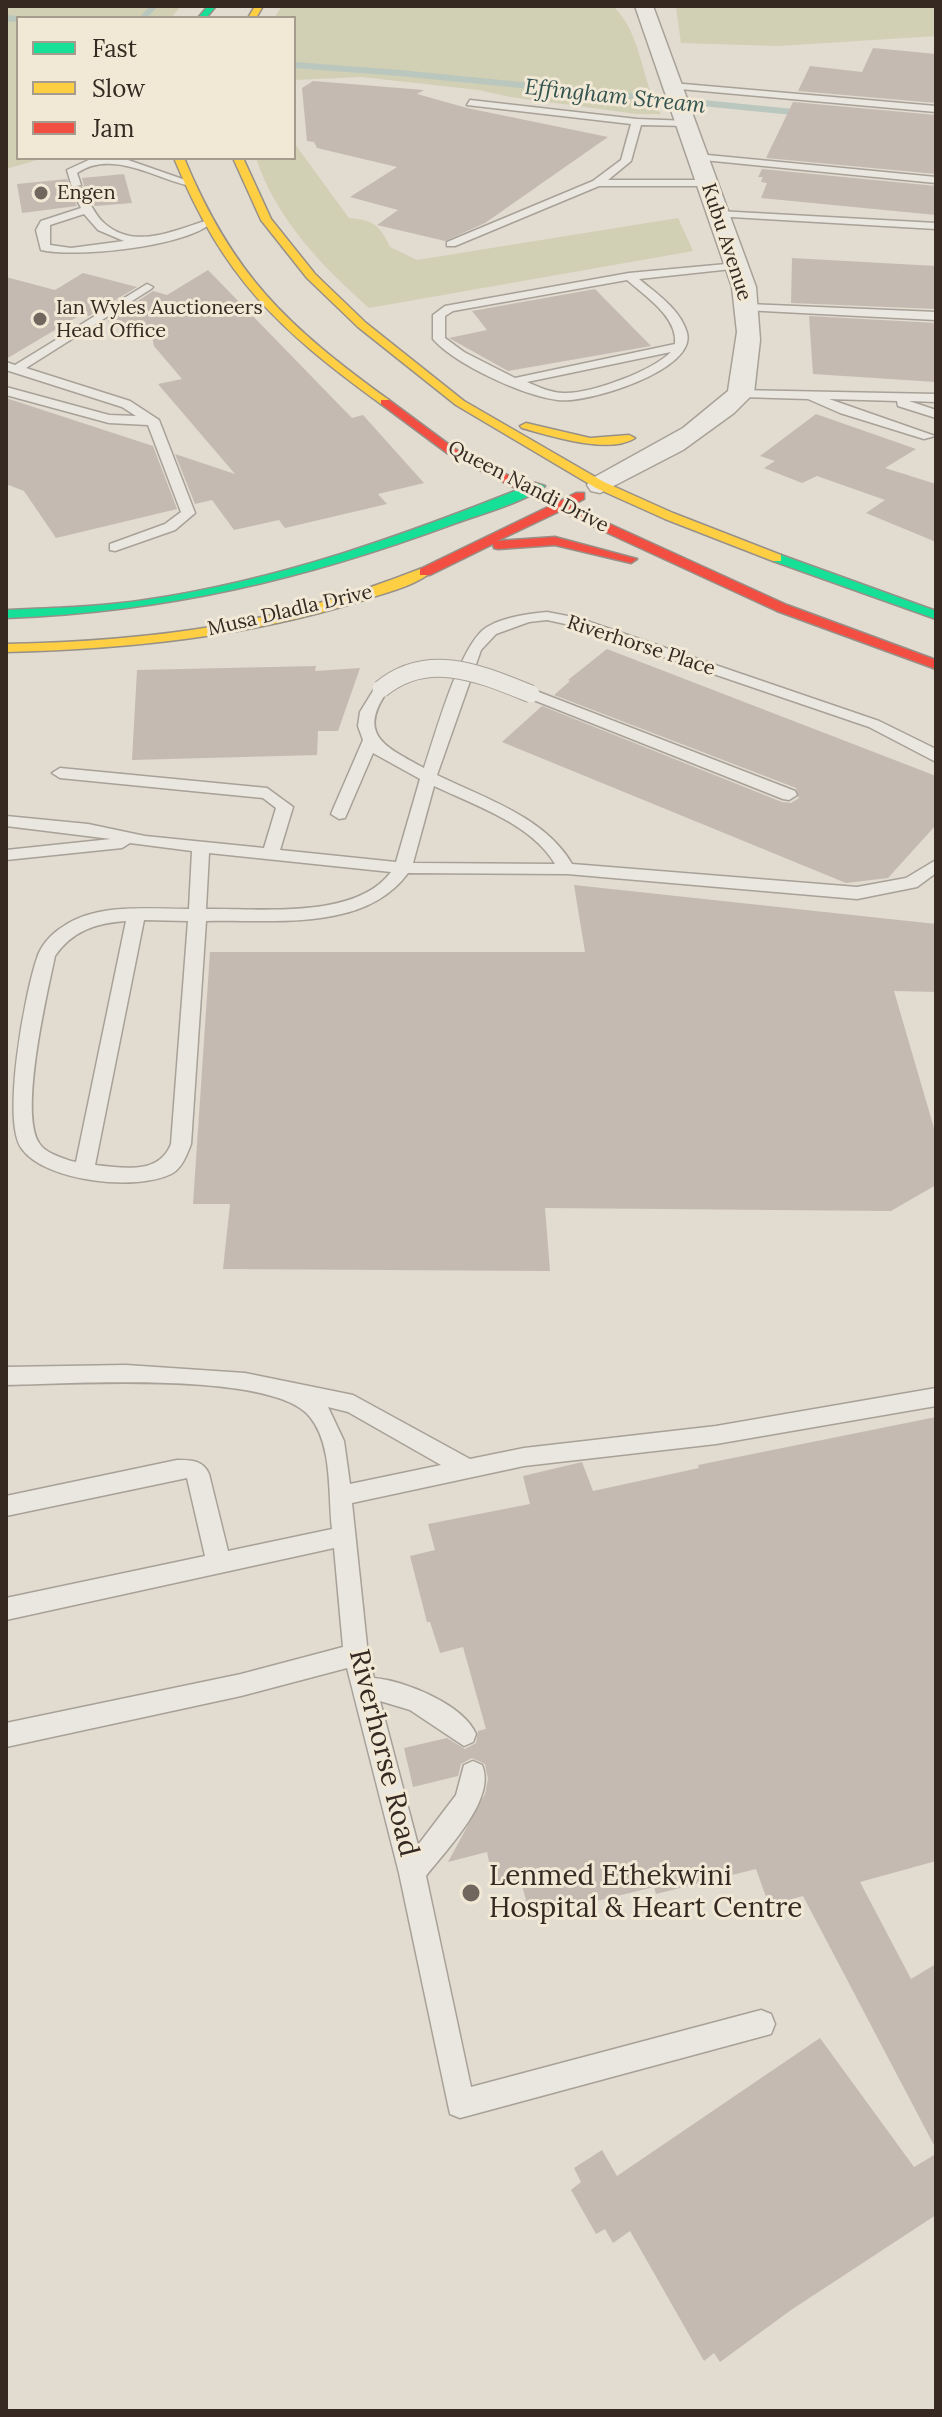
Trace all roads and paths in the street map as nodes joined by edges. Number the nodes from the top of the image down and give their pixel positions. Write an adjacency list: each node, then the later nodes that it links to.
1 (644, 6): 2 (street)
2 (673, 89): 4 (lane); 5 (street, Kubu Avenue)
3 (470, 103): 6 (lane)
4 (936, 109)
5 (685, 120): 6 (lane); 7 (street, Kubu Avenue)
6 (637, 122): 12 (lane)
7 (697, 157): 10 (lane); 13 (street, Kubu Avenue)
8 (180, 160): 11 (main road, Queen Nandi Drive)
9 (239, 160): 37 (main road, Queen Nandi Drive)
10 (936, 180)
11 (186, 182): 14 (lane); 18 (main road, Queen Nandi Drive)
12 (597, 183): 13 (lane); 21 (lane)
13 (707, 183): 17 (street, Kubu Avenue)
14 (76, 185)
15 (81, 198): 16 (lane)
16 (86, 210): 20 (lane); 20 (lane)
17 (718, 214): 19 (lane); 22 (street, Kubu Avenue)
18 (205, 224): 20 (lane); 42 (main road, Queen Nandi Drive)
19 (936, 226)
20 (147, 241)
21 (451, 244)
22 (737, 266): 23 (lane); 25 (street, Kubu Avenue)
23 (629, 276): 27 (lane); 29 (lane)
24 (147, 287): 28 (lane)
25 (748, 308): 26 (lane); 30 (street, Kubu Avenue)
26 (936, 316)
27 (682, 346): 29 (lane); 29 (lane)
28 (12, 367): 31 (lane)
29 (516, 381)
30 (740, 381): 33 (lane); 41 (street); 44 (street)
31 (62, 383): 36 (lane); 39 (lane)
32 (6, 391): 36 (lane)
33 (810, 395): 34 (lane); 40 (lane)
34 (883, 396): 35 (lane); 38 (lane)
35 (936, 398)
36 (34, 399): 39 (lane)
37 (460, 403): 41 (main road); 43 (main road, Queen Nandi Drive)
38 (936, 414)
39 (150, 420): 48 (lane)
40 (929, 436)
41 (629, 438): 43 (street)
42 (458, 456): 45 (main road, Queen Nandi Drive); 47 (main road)
43 (572, 468): 44 (main road, Queen Nandi Drive); 45 (main road, Musa Dladla Drive)
44 (600, 485): 46 (main road, Musa Dladla Drive); 52 (main road, Queen Nandi Drive)
45 (531, 490): 46 (main road, Queen Nandi Drive); 47 (main road, Musa Dladla Drive)
46 (562, 505): 49 (main road, Musa Dladla Drive); 50 (main road, Queen Nandi Drive)
47 (446, 525): 51 (main road, Musa Dladla Drive)
48 (115, 547)
49 (472, 550): 50 (main road); 53 (main road, Musa Dladla Drive)
50 (707, 576): 54 (main road, Queen Nandi Drive)
51 (6, 614)
52 (936, 615)
53 (6, 648)
54 (936, 665)
55 (371, 740): 58 (lane); 59 (lane, bridge); 60 (lane)
56 (936, 757): 58 (lane, Riverhorse Place)
57 (60, 773): 64 (lane)
58 (428, 778): 67 (lane, Riverhorse Place); 68 (lane)
59 (789, 795)
60 (339, 814)
61 (6, 821): 62 (lane)
62 (145, 841): 63 (lane); 65 (lane)
63 (201, 846): 64 (lane); 69 (lane)
64 (270, 854): 67 (lane)
65 (6, 855)
66 (936, 865): 68 (lane)
67 (403, 868): 68 (lane); 69 (lane)
68 (567, 869)
69 (197, 915): 70 (lane); 71 (lane)
70 (136, 916): 71 (lane); 71 (lane)
71 (84, 1171)
72 (6, 1376): 73 (lane, Riverhorse Road)
73 (283, 1388): 75 (lane); 76 (lane, Riverhorse Road)
74 (936, 1397): 75 (lane)
75 (468, 1469): 76 (lane)
76 (339, 1496): 78 (lane, Riverhorse Road)
77 (6, 1506): 79 (lane)
78 (345, 1536): 79 (lane); 81 (lane, Riverhorse Road)
79 (219, 1564): 80 (lane)
80 (6, 1609)
81 (356, 1655): 82 (lane, Riverhorse Road); 84 (lane)
82 (365, 1688): 83 (lane); 86 (lane, Riverhorse Road)
83 (464, 1734)
84 (6, 1735)
85 (473, 1773): 86 (lane)
86 (412, 1873): 87 (lane, Riverhorse Road)
87 (761, 2024)

